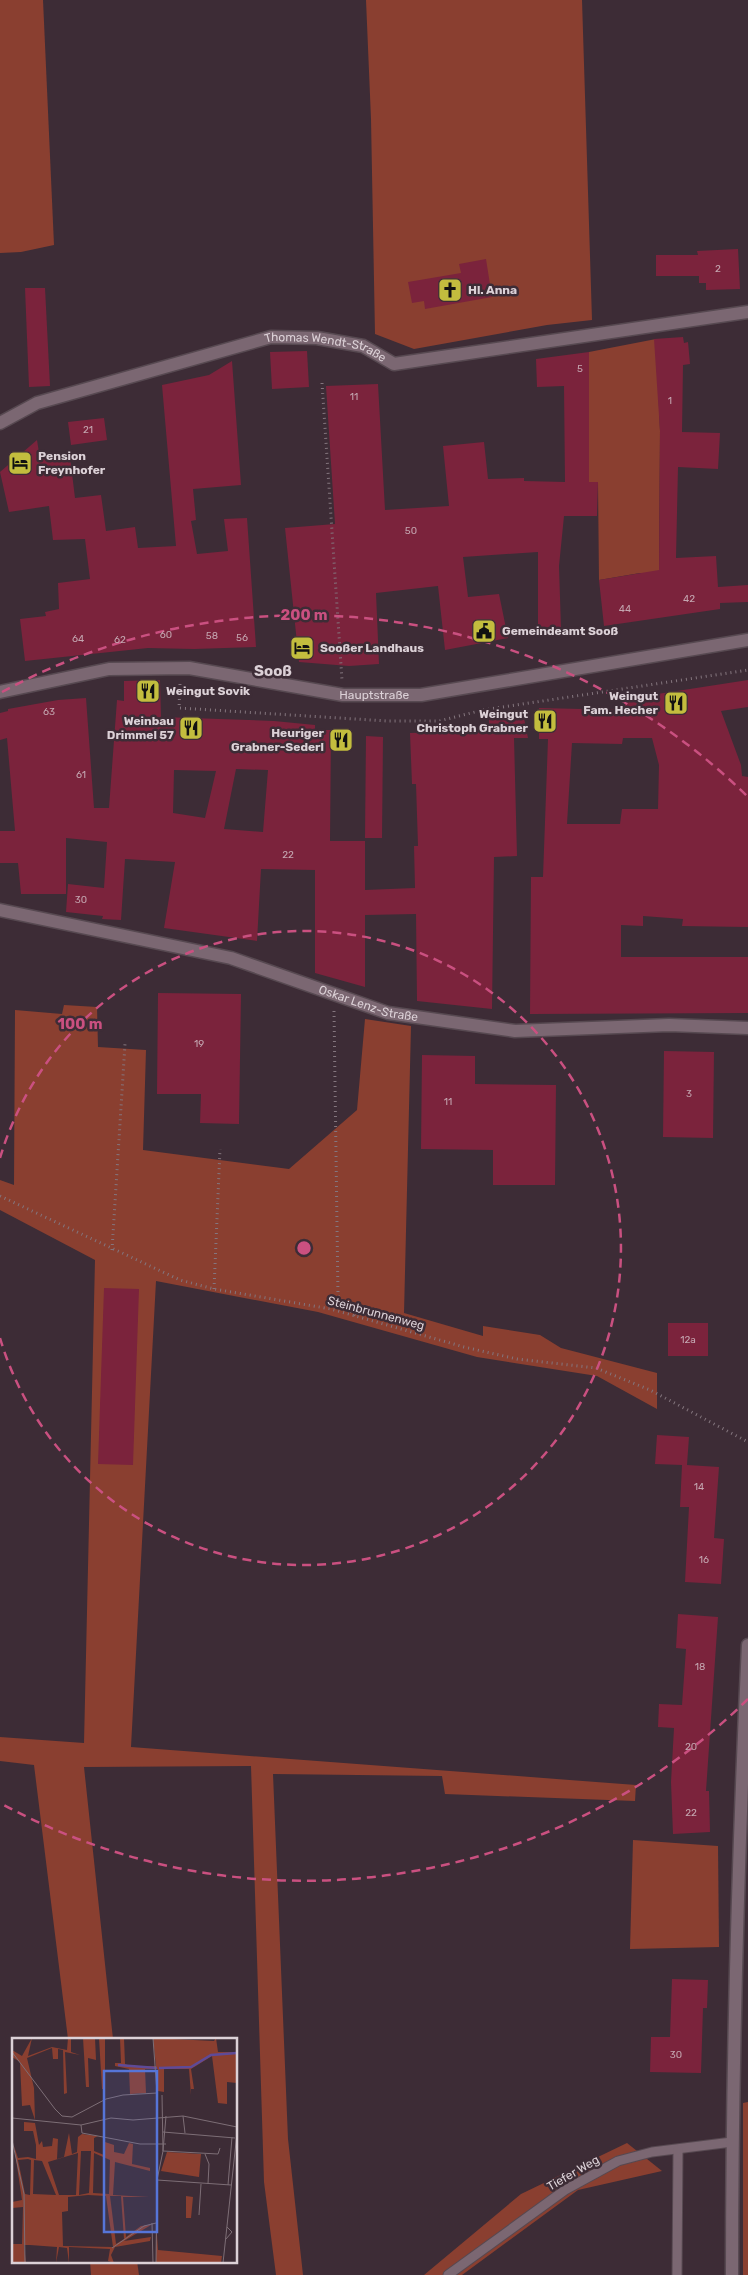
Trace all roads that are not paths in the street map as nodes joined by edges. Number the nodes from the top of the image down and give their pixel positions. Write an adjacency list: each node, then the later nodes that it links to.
1 (748, 312): 2 (street, Thomas Wendt-Straße)
2 (0, 423)
3 (748, 640): 4 (street, Hauptstraße)
4 (0, 692)
5 (0, 910): 6 (street, Oskar Lenz-Straße)
6 (748, 1028)
7 (748, 1645): 8 (street)
8 (732, 2142): 9 (lane, Tiefer Weg); 12 (street)
9 (678, 2150): 10 (lane, Tiefer Weg); 11 (lane)
10 (448, 2275)
11 (676, 2275)
12 (732, 2275)

